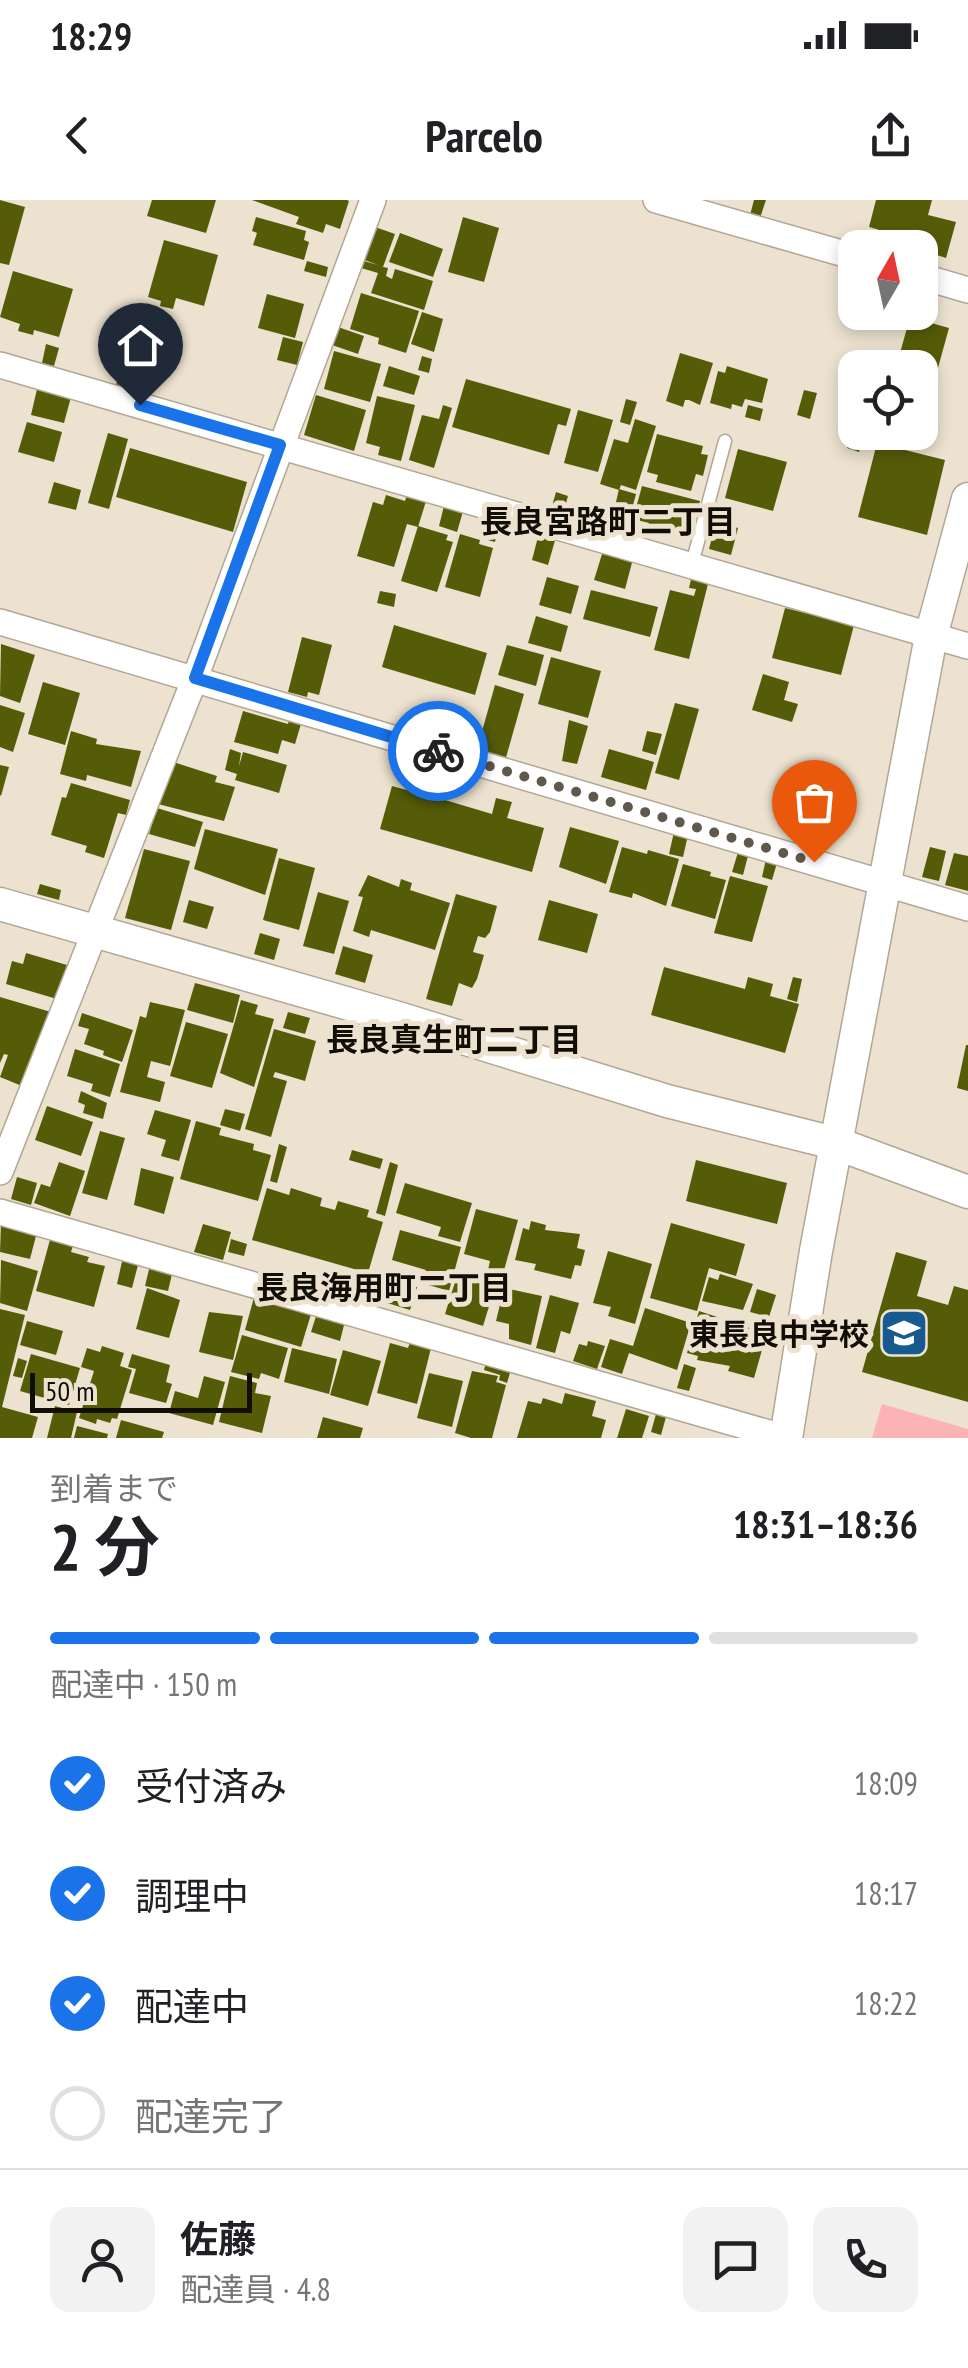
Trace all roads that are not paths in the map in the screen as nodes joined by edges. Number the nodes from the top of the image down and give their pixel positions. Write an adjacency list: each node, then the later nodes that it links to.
1 (373, 200): 8 (street)
2 (656, 200): 3 (street)
3 (838, 253)
4 (938, 281): 5 (street)
5 (968, 290)
6 (0, 365): 8 (street)
7 (725, 440): 10 (lane)
8 (280, 445): 10 (street); 14 (street)
9 (968, 499): 12 (street)
10 (692, 564): 12 (street)
11 (0, 622): 14 (street)
12 (931, 636): 13 (street); 15 (street)
13 (968, 646)
14 (195, 678): 15 (street); 18 (street)
15 (883, 883): 17 (street); 19 (street)
16 (0, 904): 18 (street)
17 (968, 908)
18 (94, 931): 19 (street); 20 (street)
19 (838, 1144): 21 (street); 23 (street)
20 (0, 1172)
21 (968, 1192)
22 (0, 1212): 23 (street)
23 (786, 1438)

